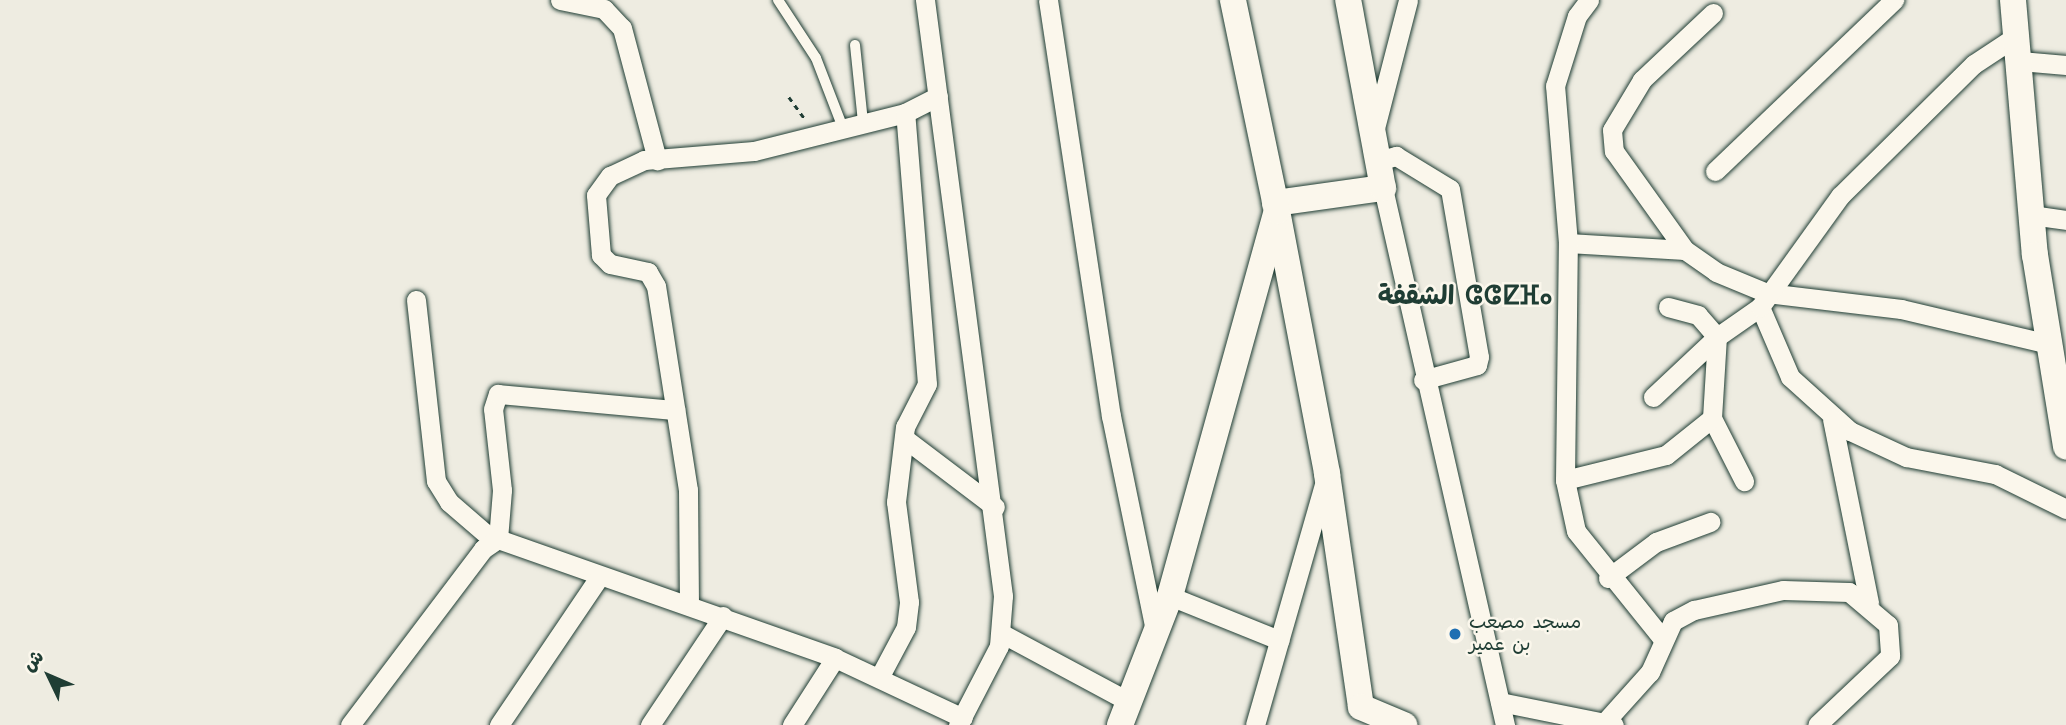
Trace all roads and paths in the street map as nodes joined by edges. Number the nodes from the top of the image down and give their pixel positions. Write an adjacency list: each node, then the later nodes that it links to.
1 (561, 0): 22 (street)
2 (778, 0): 19 (lane)
3 (925, 0): 15 (street)
4 (1048, 0): 55 (street)
5 (1233, 0): 25 (main road)
6 (1348, 0): 21 (main road)
7 (1408, 0): 21 (street)
8 (1589, 0): 28 (street)
9 (1894, 0): 23 (street)
10 (2013, 0): 13 (main road)
11 (1713, 13): 29 (street)
12 (855, 45): 18 (lane)
13 (2017, 49): 14 (street); 26 (main road); 31 (street)
14 (2066, 65)
15 (938, 96): 17 (street); 45 (street)
16 (789, 97): 20 (path)
17 (905, 113): 18 (street); 40 (street)
18 (863, 123): 19 (street)
19 (843, 128): 20 (street)
20 (817, 135): 22 (street)
21 (1376, 149): 24 (main road); 35 (street)
22 (657, 160): 37 (street)
23 (1714, 171)
24 (1383, 188): 25 (main road); 35 (street)
25 (1276, 207): 42 (main road); 51 (main road)
26 (2031, 215): 27 (street); 34 (main road)
27 (2066, 220)
28 (1568, 243): 29 (street); 43 (street)
29 (1685, 250): 31 (street)
30 (416, 300): 48 (street)
31 (1764, 300): 33 (street); 34 (street); 39 (street)
32 (1668, 307): 33 (street)
33 (1717, 337): 36 (street); 38 (street)
34 (2049, 344): 41 (main road)
35 (1423, 380): 61 (street)
36 (1653, 397)
37 (675, 410): 48 (street); 53 (street)
38 (1712, 418): 43 (street); 44 (street)
39 (1832, 419): 46 (street); 52 (street)
40 (904, 438): 45 (street); 60 (street)
41 (2066, 447)
42 (1328, 474): 58 (street); 62 (main road)
43 (1565, 480): 50 (street)
44 (1744, 481)
45 (995, 508): 56 (street)
46 (2066, 509)
47 (1710, 522): 50 (street)
48 (496, 540): 49 (street); 66 (street)
49 (600, 576): 53 (street); 67 (street)
50 (1608, 578): 57 (street)
51 (1170, 596): 55 (main road); 58 (street)
52 (1869, 603): 57 (street); 73 (street)
53 (689, 605): 54 (street)
54 (723, 616): 59 (street); 68 (street)
55 (1154, 626): 63 (main road)
56 (1001, 632): 63 (street); 64 (street)
57 (1662, 638): 65 (street)
58 (1279, 640): 70 (street)
59 (835, 658): 60 (street); 69 (street)
60 (880, 676): 64 (street)
61 (1500, 702): 65 (street); 72 (street)
62 (1359, 716): 71 (main road)
63 (1122, 719)
64 (961, 722)
65 (1609, 724)
66 (350, 725)
67 (499, 725)
68 (650, 725)
69 (792, 725)
70 (1255, 725)
71 (1404, 725)
72 (1505, 725)
73 (1816, 725)

